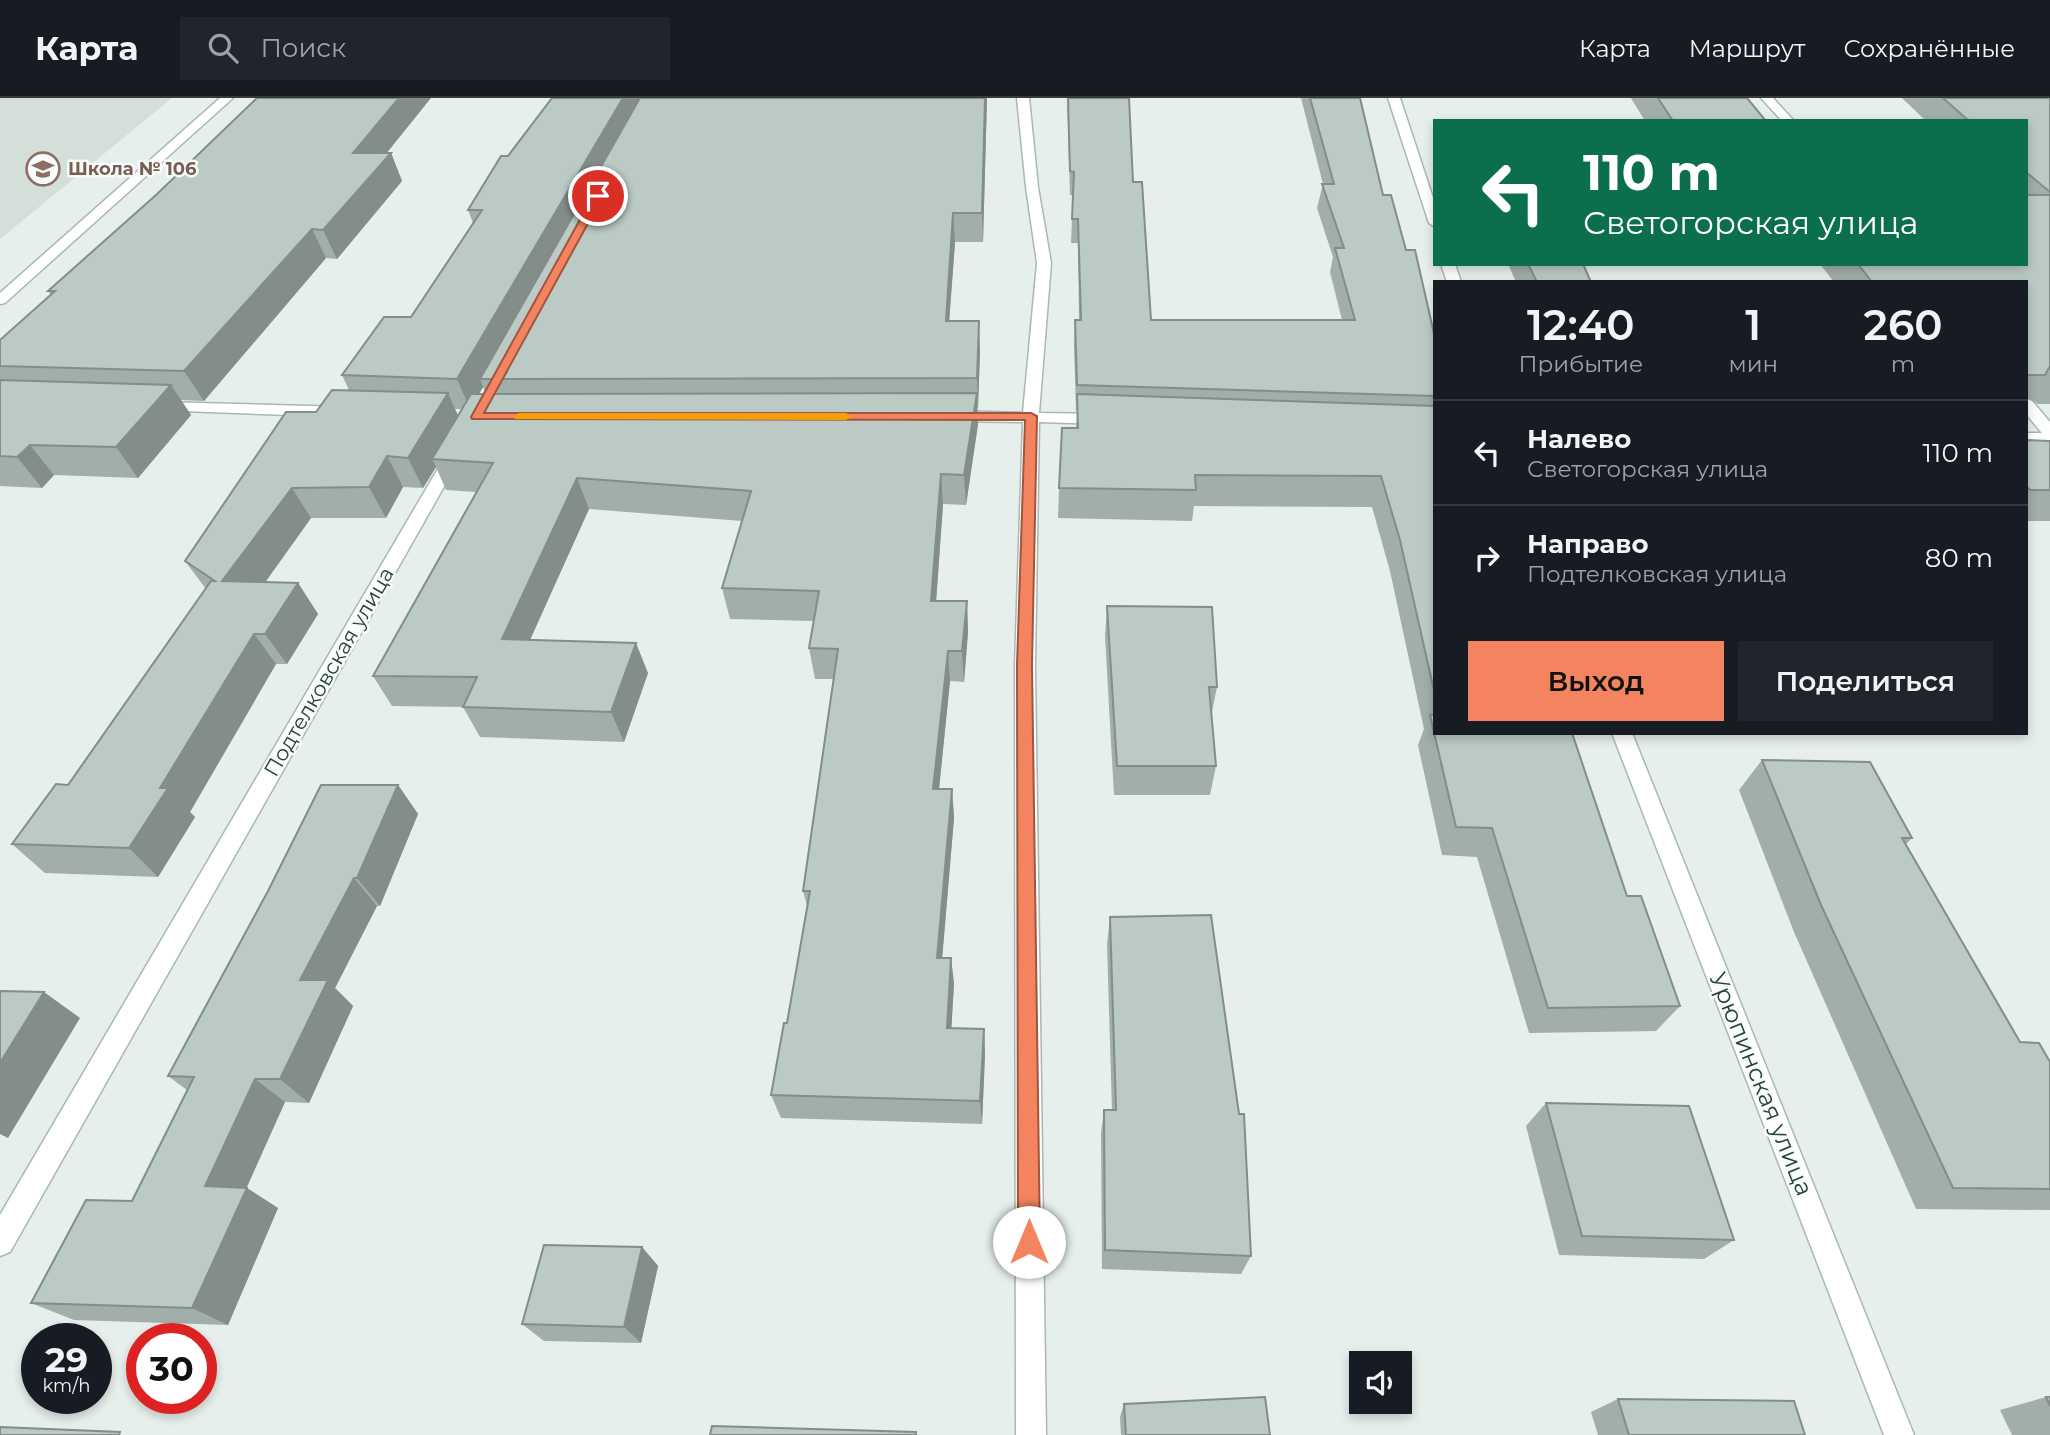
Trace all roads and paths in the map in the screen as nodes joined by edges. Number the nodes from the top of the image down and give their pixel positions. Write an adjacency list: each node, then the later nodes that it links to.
1 (227, 98): 7 (street)
2 (1023, 98): 12 (street)
3 (1394, 98): 6 (street)
4 (1767, 98): 5 (street)
5 (1786, 119)
6 (1433, 217)
7 (0, 300)
8 (150, 406): 10 (street)
9 (2028, 406): 14 (street)
10 (368, 413)
11 (934, 416): 12 (street)
12 (1031, 416): 13 (street); 20 (street)
13 (1115, 419)
14 (2050, 432)
15 (2028, 438): 16 (street)
16 (2050, 438)
17 (463, 441): 19 (street, Подтелковская улица)
18 (1623, 735): 21 (street, Урюпинская улица)
19 (0, 1242)
20 (1031, 1435)
21 (1899, 1435)

